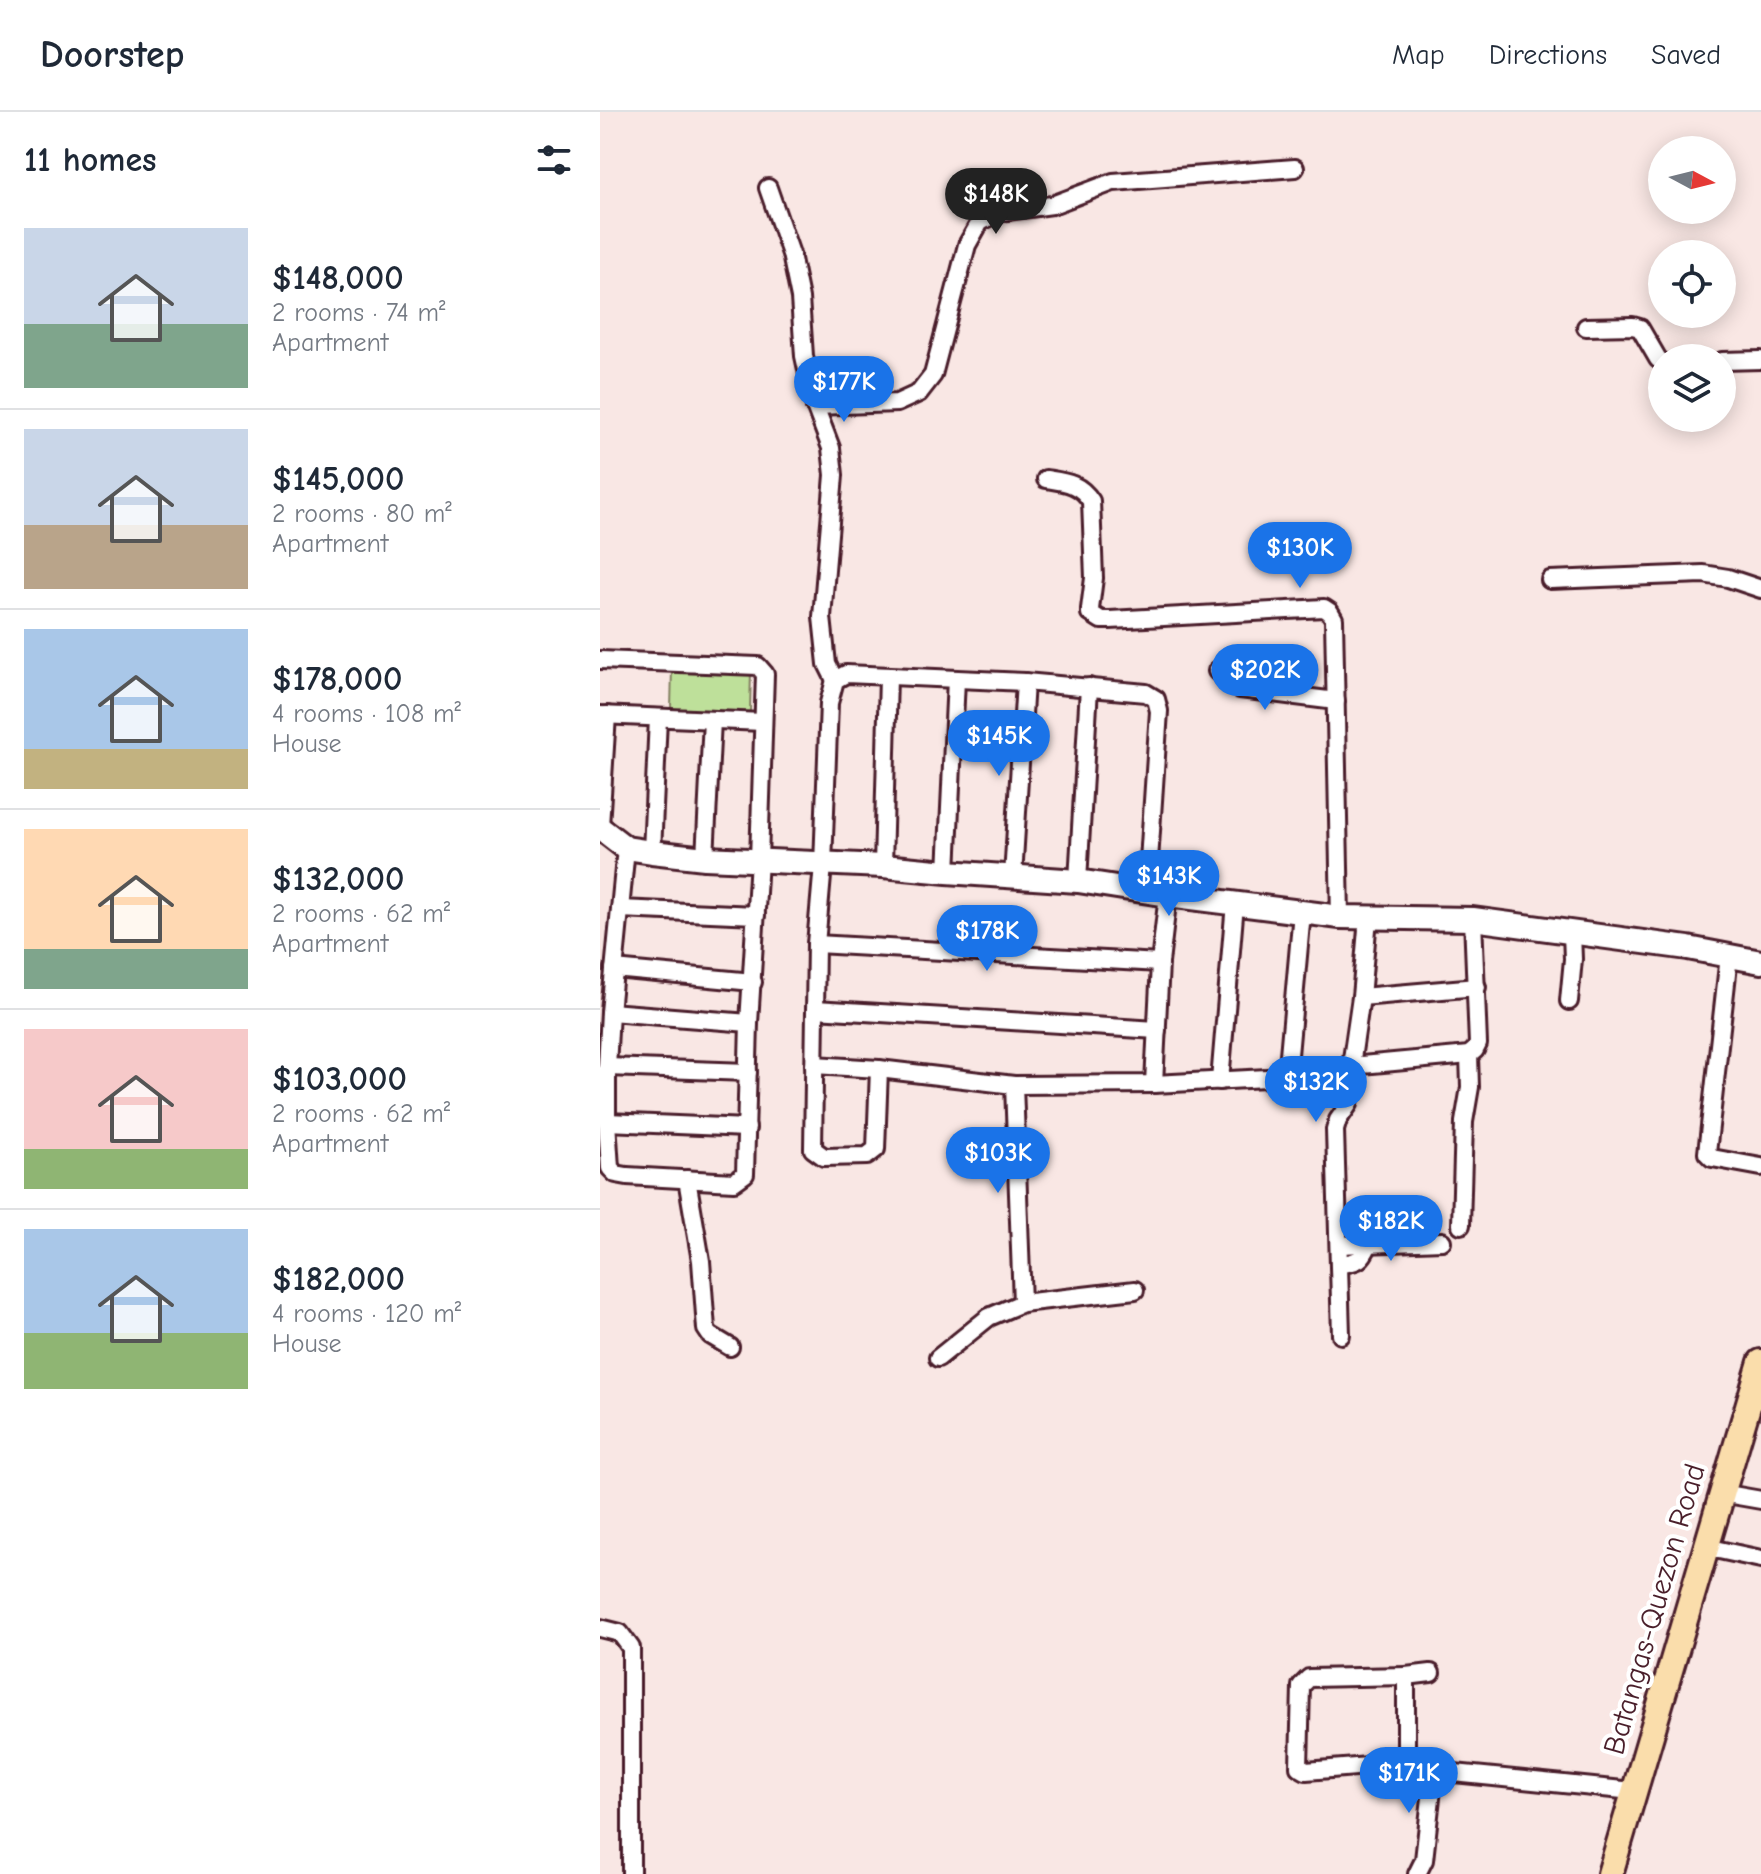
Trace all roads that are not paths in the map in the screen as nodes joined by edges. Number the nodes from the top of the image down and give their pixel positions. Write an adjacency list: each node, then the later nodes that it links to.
1 (1295, 168): 7 (street)
2 (768, 188): 7 (street)
3 (1586, 327): 4 (street)
4 (1649, 344)
5 (1761, 360): 6 (street)
6 (1736, 361)
7 (815, 406): 15 (street)
8 (1046, 479): 18 (street)
9 (1550, 580): 10 (street)
10 (1761, 589)
11 (600, 660): 22 (street)
12 (1217, 671): 18 (street)
13 (888, 677): 14 (street); 15 (street); 29 (street)
14 (956, 679): 16 (street); 30 (street)
15 (835, 680): 28 (street)
16 (1025, 682): 17 (street); 31 (street)
17 (1089, 687): 32 (street); 33 (street)
18 (1336, 701): 38 (street)
19 (603, 715): 20 (street); 23 (street)
20 (658, 718): 21 (street); 25 (street)
21 (712, 720): 22 (street); 26 (street)
22 (763, 722): 27 (street)
23 (600, 827): 24 (street)
24 (626, 848): 25 (street); 35 (street)
25 (652, 852): 26 (street)
26 (705, 858): 27 (street)
27 (759, 860): 28 (street); 37 (street)
28 (823, 865): 29 (street); 42 (street)
29 (883, 866): 30 (street)
30 (947, 872): 31 (street)
31 (1013, 877): 32 (street)
32 (1078, 881): 33 (street)
33 (1158, 893): 34 (street); 45 (street)
34 (1235, 903): 36 (street); 62 (street)
35 (620, 909): 37 (street); 46 (street)
36 (1302, 912): 38 (street); 61 (street)
37 (756, 915): 47 (street)
38 (1340, 917): 39 (street)
39 (1368, 918): 40 (street); 49 (street)
40 (1473, 919): 41 (street); 48 (street)
41 (1572, 933): 43 (street); 50 (street)
42 (816, 944): 45 (street); 51 (street)
43 (1729, 956): 44 (street); 67 (street)
44 (1761, 962)
45 (1160, 963): 54 (street)
46 (614, 969): 47 (street); 52 (street)
47 (753, 982): 53 (street)
48 (1477, 987): 49 (street); 55 (street)
49 (1361, 997): 57 (street)
50 (1569, 1001)
51 (815, 1009): 54 (street); 56 (street)
52 (610, 1012): 53 (street); 58 (street)
53 (749, 1023): 60 (street)
54 (1157, 1030): 63 (street)
55 (1469, 1055): 57 (street); 69 (street)
56 (814, 1065): 59 (street); 59 (street)
57 (1351, 1066): 61 (street); 72 (street)
58 (607, 1067): 60 (street); 65 (street)
59 (879, 1069): 64 (street)
60 (748, 1072): 66 (street)
61 (1287, 1077): 62 (street)
62 (1220, 1081): 63 (street)
63 (1154, 1084): 64 (street)
64 (1014, 1085): 75 (street)
65 (607, 1122): 66 (street); 68 (street)
66 (747, 1128): 68 (street)
67 (1761, 1167)
68 (687, 1179): 77 (street)
69 (1461, 1225)
70 (1442, 1241): 71 (street)
71 (1369, 1244): 72 (street); 73 (street)
72 (1339, 1245): 73 (street)
73 (1339, 1265): 76 (street)
74 (1135, 1290): 75 (street)
75 (1022, 1303): 78 (street)
76 (1341, 1335)
77 (730, 1347)
78 (938, 1358)
79 (1761, 1362): 80 (main road, Batangas-Quezon Road)
80 (1721, 1493): 81 (street); 82 (main road, Batangas-Quezon Road)
81 (1761, 1500)
82 (1705, 1547): 83 (street); 89 (main road, Batangas-Quezon Road)
83 (1761, 1559)
84 (600, 1628): 90 (street)
85 (1431, 1673): 86 (street)
86 (1406, 1676): 87 (street); 87 (street)
87 (1406, 1763): 88 (street)
88 (1434, 1771): 89 (street); 91 (street)
89 (1633, 1791): 92 (main road, Batangas-Quezon Road)
90 (631, 1874)
91 (1417, 1874)
92 (1610, 1874)

